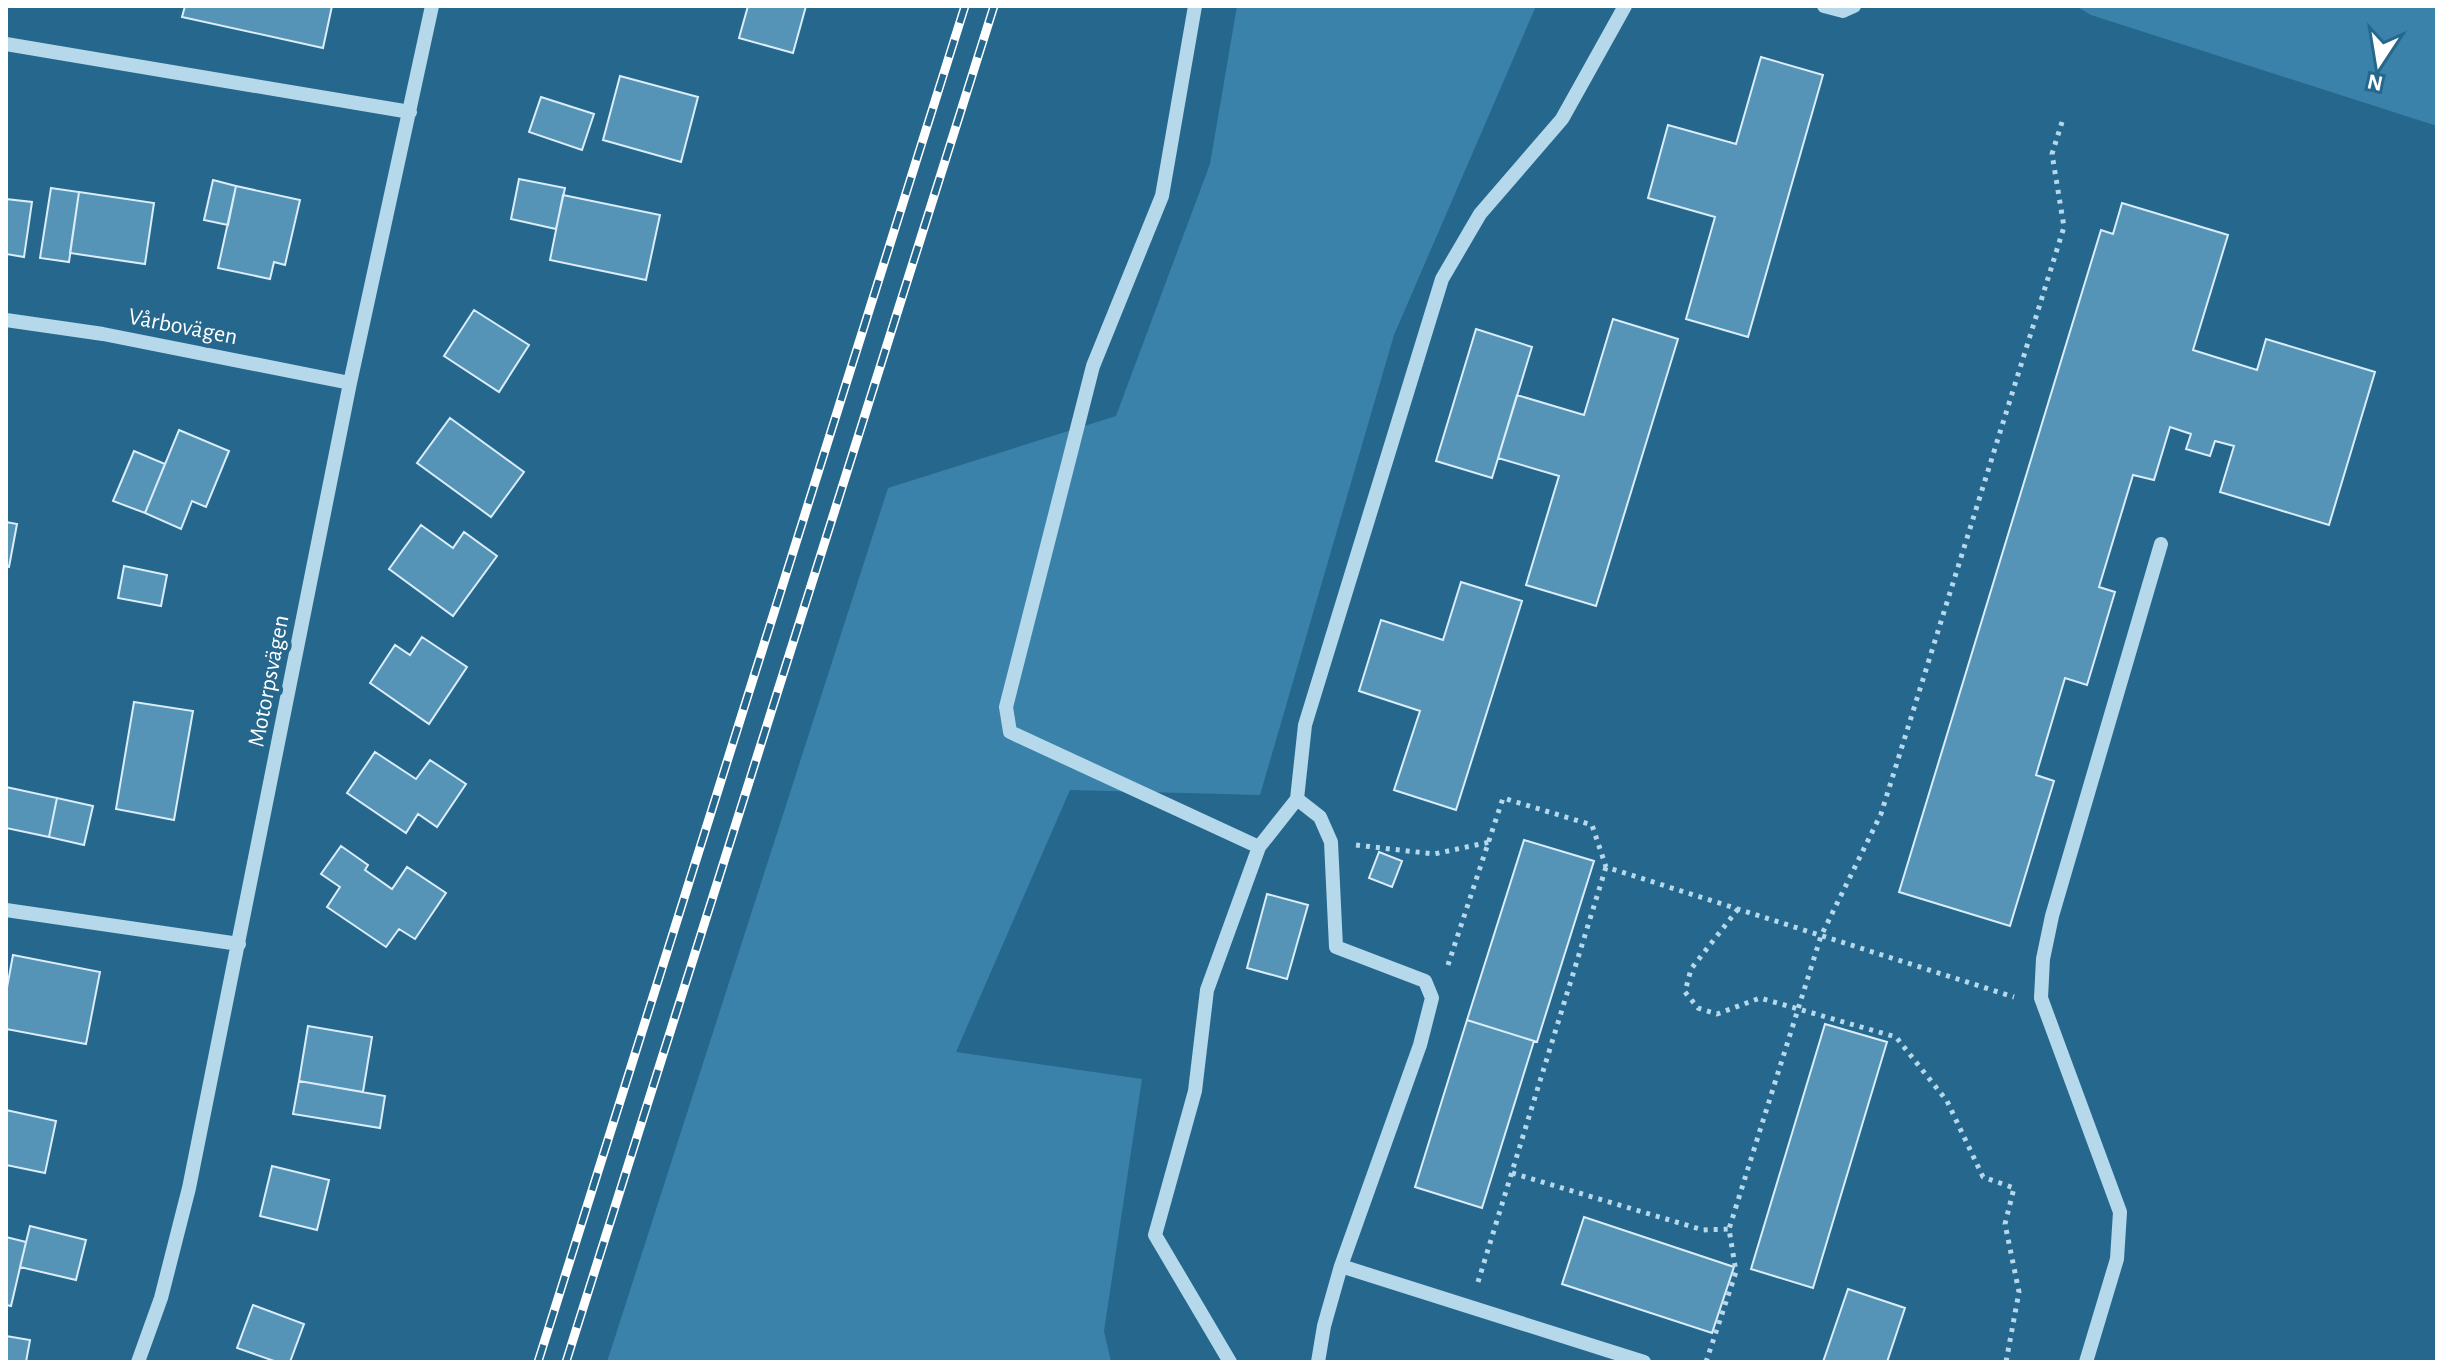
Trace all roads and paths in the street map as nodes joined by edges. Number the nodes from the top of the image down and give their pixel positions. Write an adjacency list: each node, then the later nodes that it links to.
1 (432, 6): 7 (street, Motorpsvägen)
2 (1195, 6): 15 (street)
3 (1625, 6): 12 (street)
4 (1824, 6): 5 (street)
5 (1854, 6)
6 (6, 44): 7 (street)
7 (410, 112): 10 (street, Motorpsvägen)
8 (2062, 122): 19 (path)
9 (6, 320): 10 (street, Vårbovägen)
10 (350, 383): 20 (street, Motorpsvägen)
11 (2161, 544): 23 (street)
12 (1297, 799): 13 (street); 15 (street)
13 (1331, 842): 14 (path); 21 (street)
14 (1490, 842): 16 (path); 21 (path)
15 (1259, 847): 29 (street)
16 (1606, 867): 17 (path); 24 (path)
17 (1738, 909): 19 (path); 22 (path)
18 (6, 910): 20 (street)
19 (1821, 936): 22 (path); 23 (path)
20 (239, 944): 28 (street, Motorpsvägen)
21 (1432, 998): 26 (street)
22 (1799, 1007): 25 (path); 33 (path)
23 (2045, 1007): 34 (street)
24 (1512, 1173): 25 (path); 27 (path)
25 (1729, 1229): 32 (path)
26 (1341, 1266): 27 (street); 30 (street)
27 (1471, 1306): 31 (street)
28 (138, 1362)
29 (1230, 1362)
30 (1318, 1362)
31 (1644, 1362)
32 (1706, 1362)
33 (2006, 1362)
34 (2086, 1362)

